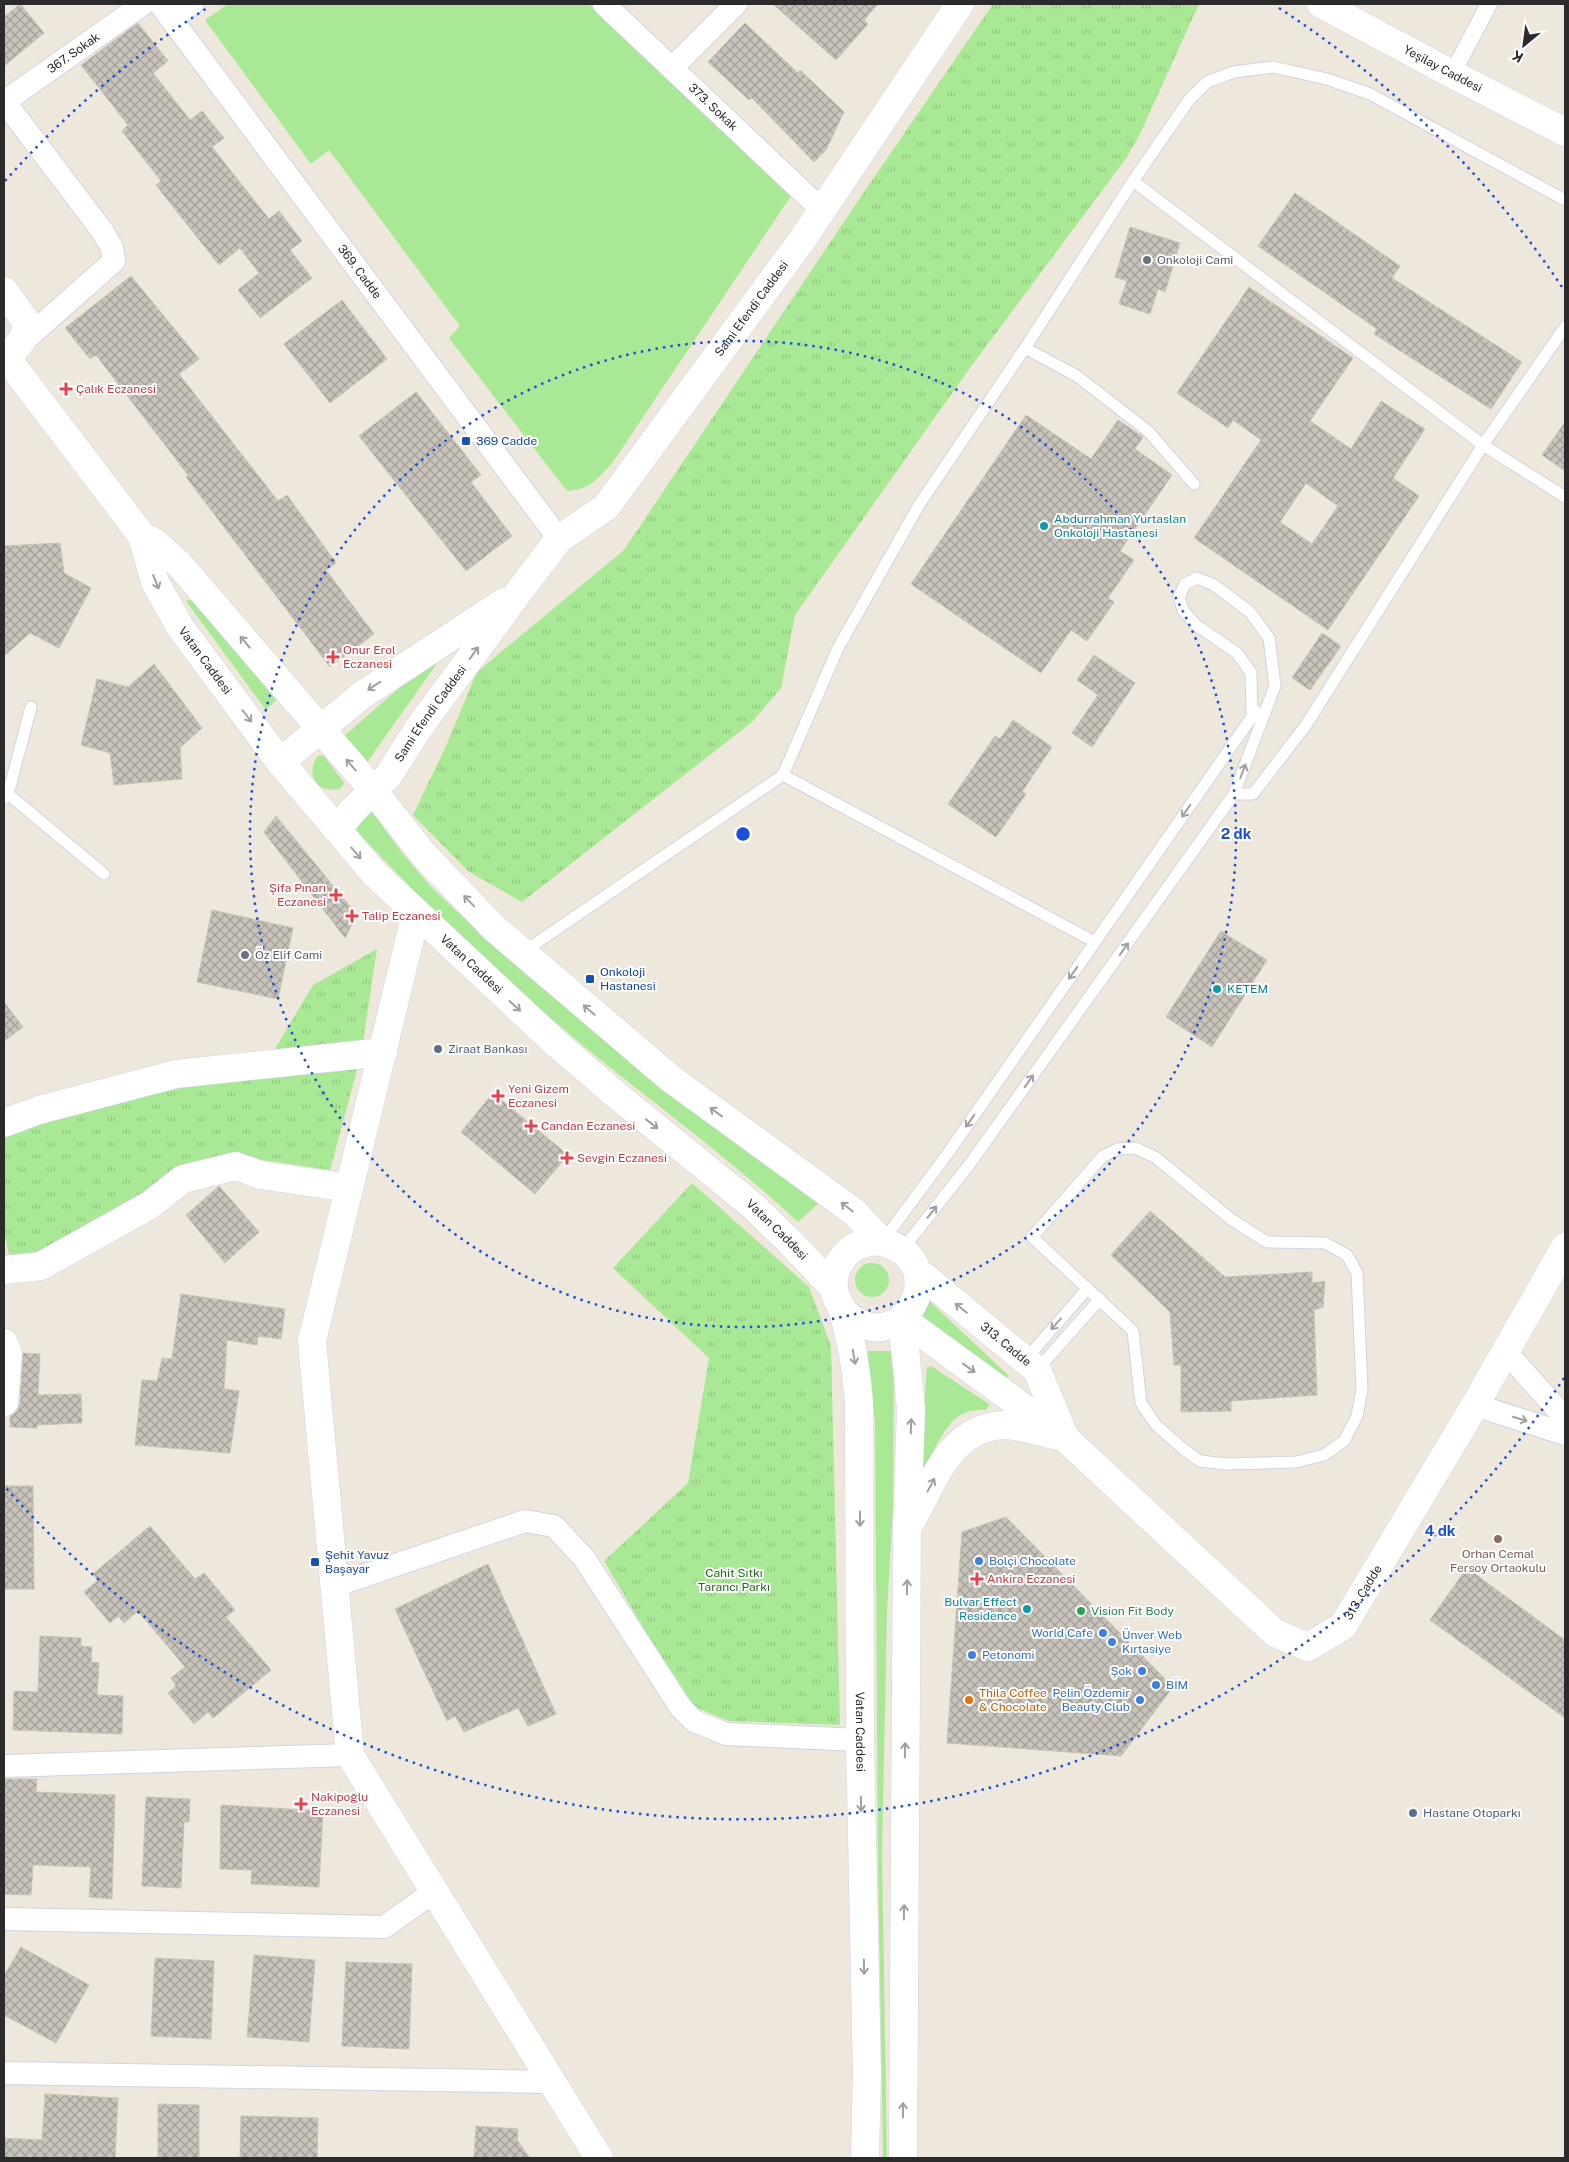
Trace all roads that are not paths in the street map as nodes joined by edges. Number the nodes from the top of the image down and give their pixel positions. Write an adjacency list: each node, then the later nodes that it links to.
1 (143, 4): 11 (street, 367. Sokak)
2 (192, 4): 8 (street)
3 (604, 4): 9 (street, 373. Sokak)
4 (736, 4): 9 (street)
5 (960, 4): 15 (main road, Sami Efendi Caddesi)
6 (1321, 4): 10 (main road, Yeşilay Caddesi)
7 (1489, 4): 10 (street)
8 (166, 11): 24 (street, 369. Cadde)
9 (672, 68): 15 (street, 373. Sokak)
10 (1452, 74): 12 (main road, Yeşilay Caddesi)
11 (4, 101): 19 (street)
12 (1565, 132)
13 (1133, 181): 14 (lane); 18 (lane); 20 (lane)
14 (1565, 200)
15 (822, 210): 24 (main road, Sami Efendi Caddesi)
16 (4, 291): 19 (main road)
17 (1565, 327): 20 (lane)
18 (1025, 348): 21 (lane); 31 (lane)
19 (4, 358): 23 (main road, Vatan Caddesi)
20 (1483, 445): 22 (lane); 33 (lane)
21 (1194, 484)
22 (1565, 497)
23 (142, 536): 29 (main road, Vatan Caddesi, one-way to 23); 30 (main road, Vatan Caddesi, one-way to 30)
24 (559, 539): 25 (main road, Sami Efendi Caddesi)
25 (518, 592): 29 (main road, Sami Efendi Caddesi, one-way to 29); 32 (main road, Sami Efendi Caddesi, one-way to 25)
26 (1275, 686): 28 (lane); 28 (lane); 33 (lane, one-way to 26)
27 (31, 708): 34 (lane)
28 (1252, 716): 38 (lane, one-way to 38)
29 (320, 729): 30 (main road, Sami Efendi Caddesi); 32 (main road, Vatan Caddesi, one-way to 29)
30 (280, 762): 35 (main road, Vatan Caddesi)
31 (783, 774): 38 (lane); 39 (lane)
32 (373, 790): 35 (main road, Sami Efendi Caddesi); 39 (main road, Vatan Caddesi, one-way to 32)
33 (1234, 794): 44 (lane, one-way to 33)
34 (6, 796): 36 (lane)
35 (337, 829): 37 (main road, Vatan Caddesi, one-way to 37)
36 (104, 874)
37 (416, 913): 40 (main road); 47 (main road, Vatan Caddesi, one-way to 47)
38 (1095, 942): 44 (lane, one-way to 44)
39 (522, 953): 44 (main road, Vatan Caddesi, one-way to 39)
40 (382, 1052): 41 (main road); 42 (main road)
41 (4, 1123)
42 (349, 1188): 45 (main road); 59 (main road)
43 (1565, 1247): 51 (main road, 313. Cadde)
44 (901, 1254): 47 (main road, Vatan Caddesi); 49 (main road); 52 (main road, 313. Cadde, one-way to 44)
45 (4, 1270)
46 (1088, 1288): 48 (lane); 48 (lane); 52 (lane, one-way to 52)
47 (838, 1299): 49 (main road, Vatan Caddesi); 60 (main road, Vatan Caddesi, one-way to 60)
48 (1100, 1299): 52 (lane)
49 (902, 1319): 57 (main road, 313. Cadde, one-way to 57); 58 (main road, one-way to 49)
50 (4, 1343): 53 (main road)
51 (1506, 1352): 54 (main road, 313. Cadde); 55 (street)
52 (1031, 1365): 57 (main road, 313. Cadde)
53 (4, 1402)
54 (1475, 1405): 56 (street, one-way to 56); 57 (main road, 313. Cadde)
55 (1565, 1418)
56 (1565, 1434)
57 (1065, 1438): 58 (main road, one-way to 57)
58 (907, 1528): 69 (main road, one-way to 58)
59 (334, 1586): 60 (street); 61 (main road)
60 (860, 1740): 68 (main road, Vatan Caddesi, one-way to 68)
61 (350, 1755): 62 (street); 63 (main road)
62 (4, 1766)
63 (435, 1892): 64 (street); 66 (main road)
64 (4, 1919)
65 (4, 2073): 66 (street)
66 (553, 2082): 67 (main road)
67 (599, 2158)
68 (865, 2158)
69 (903, 2158)

